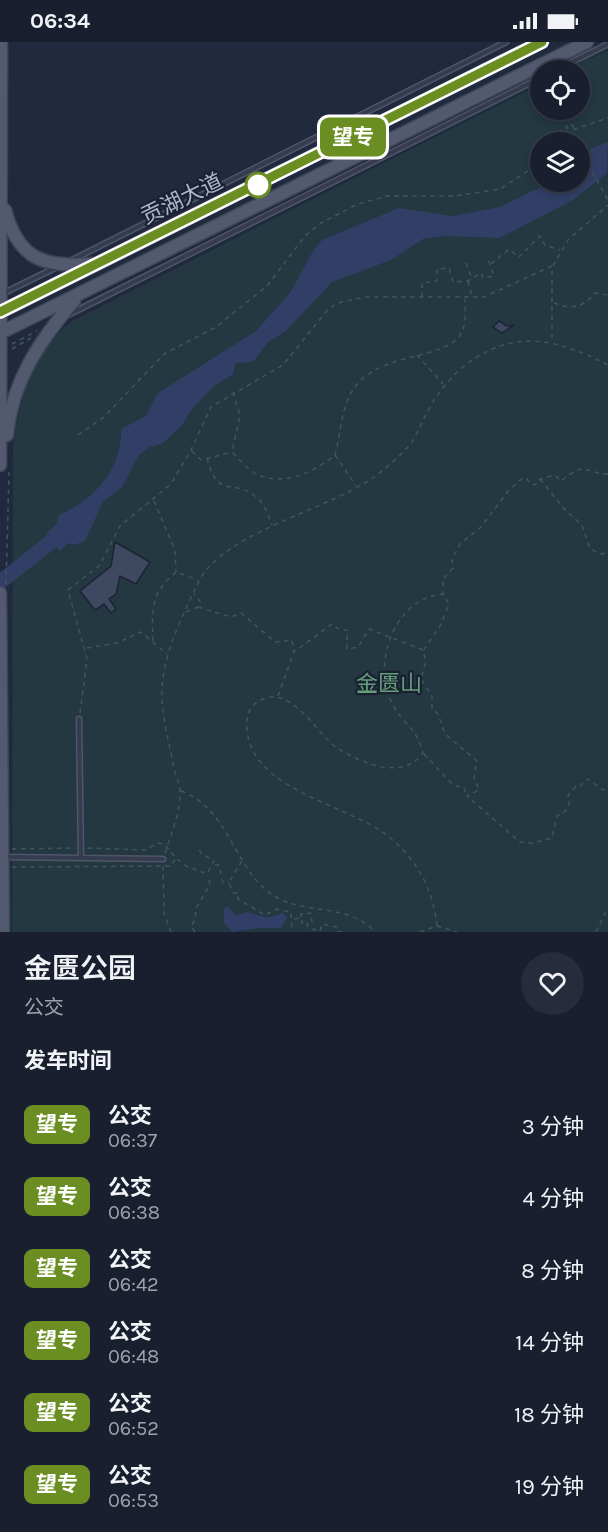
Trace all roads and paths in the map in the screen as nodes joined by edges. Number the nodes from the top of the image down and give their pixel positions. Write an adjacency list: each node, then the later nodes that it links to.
1 (1, 42): 14 (main road)
2 (506, 42): 20 (lane, 贡湖大道)
3 (542, 42): 21 (main road, 贡湖大道)
4 (587, 42): 27 (main road, 贡湖大道)
5 (608, 44): 6 (lane)
6 (576, 60)
7 (530, 83): 34 (lane)
8 (608, 118): 10 (path)
9 (569, 120): 10 (path)
10 (575, 129): 11 (path)
11 (570, 132)
12 (590, 168): 15 (path)
13 (530, 170): 44 (path)
14 (1, 195): 20 (main road); 26 (main road)
15 (608, 200)
16 (608, 205): 17 (path)
17 (560, 250): 22 (path); 23 (path)
18 (488, 259): 22 (path)
19 (466, 263): 24 (path)
20 (64, 264): 21 (main road); 26 (lane, 贡湖大道)
21 (98, 264): 33 (main road, 贡湖大道)
22 (490, 265): 24 (path)
23 (552, 266): 29 (path); 32 (path)
24 (472, 276): 25 (path)
25 (468, 281): 29 (path); 30 (path)
26 (1, 294): 33 (main road)
27 (79, 295): 34 (main road); 36 (main road, 贡湖大道)
28 (608, 295): 32 (path)
29 (472, 297): 31 (path)
30 (422, 298): 31 (path); 43 (path)
31 (465, 298): 40 (path)
32 (553, 302): 38 (path)
33 (1, 311): 36 (main road)
34 (57, 321): 49 (main road)
35 (37, 331): 39 (path)
36 (1, 332): 39 (main road)
37 (39, 334): 39 (path)
38 (552, 343): 41 (path); 42 (path)
39 (4, 350): 49 (main road)
40 (417, 355): 42 (path); 47 (path)
41 (608, 365)
42 (444, 385): 52 (path)
43 (233, 391): 45 (path); 46 (path)
44 (78, 435)
45 (192, 450): 48 (path); 53 (path)
46 (232, 452): 47 (path); 48 (path)
47 (335, 455): 52 (path)
48 (207, 458): 54 (path)
49 (3, 468): 58 (path)
50 (608, 474): 51 (path)
51 (540, 479): 55 (path); 60 (path)
52 (356, 487): 54 (path)
53 (154, 500): 56 (path); 66 (path)
54 (273, 525): 57 (path)
55 (608, 552)
56 (176, 572): 57 (path); 65 (path)
57 (199, 580): 59 (path)
58 (3, 588): 63 (main road)
59 (194, 594): 61 (path); 62 (path)
60 (443, 594): 64 (path); 67 (path)
61 (198, 607): 62 (path); 68 (path)
62 (185, 612): 69 (path)
63 (1, 630): 81 (main road)
64 (390, 636): 67 (path); 68 (path); 72 (path)
65 (153, 641): 66 (path); 69 (path)
66 (86, 648): 71 (path)
67 (423, 651): 75 (path)
68 (294, 652): 70 (path)
69 (168, 655): 74 (path)
70 (278, 696): 72 (path); 92 (path)
71 (79, 719): 77 (lane)
72 (423, 753): 75 (path)
73 (608, 789): 75 (path)
74 (180, 791): 79 (path); 80 (path)
75 (467, 796)
76 (199, 849): 82 (path)
77 (81, 858): 79 (lane); 81 (lane)
78 (176, 858): 84 (path)
79 (163, 859): 83 (path)
80 (243, 859): 85 (path); 98 (path)
81 (4, 862): 83 (path); 93 (main road)
82 (214, 864): 84 (path); 85 (path)
83 (163, 867): 94 (path)
84 (207, 874): 95 (path)
85 (230, 882): 89 (path)
86 (608, 906): 87 (path)
87 (604, 915): 90 (path); 101 (path)
88 (301, 918): 89 (path); 91 (path); 91 (path)
89 (293, 919): 96 (path)
90 (608, 919)
91 (307, 922): 97 (path)
92 (437, 926): 99 (path); 100 (path)
93 (3, 932)
94 (171, 932)
95 (195, 932)
96 (292, 932)
97 (342, 932)
98 (375, 932)
99 (420, 932)
100 (457, 932)
101 (596, 932)

